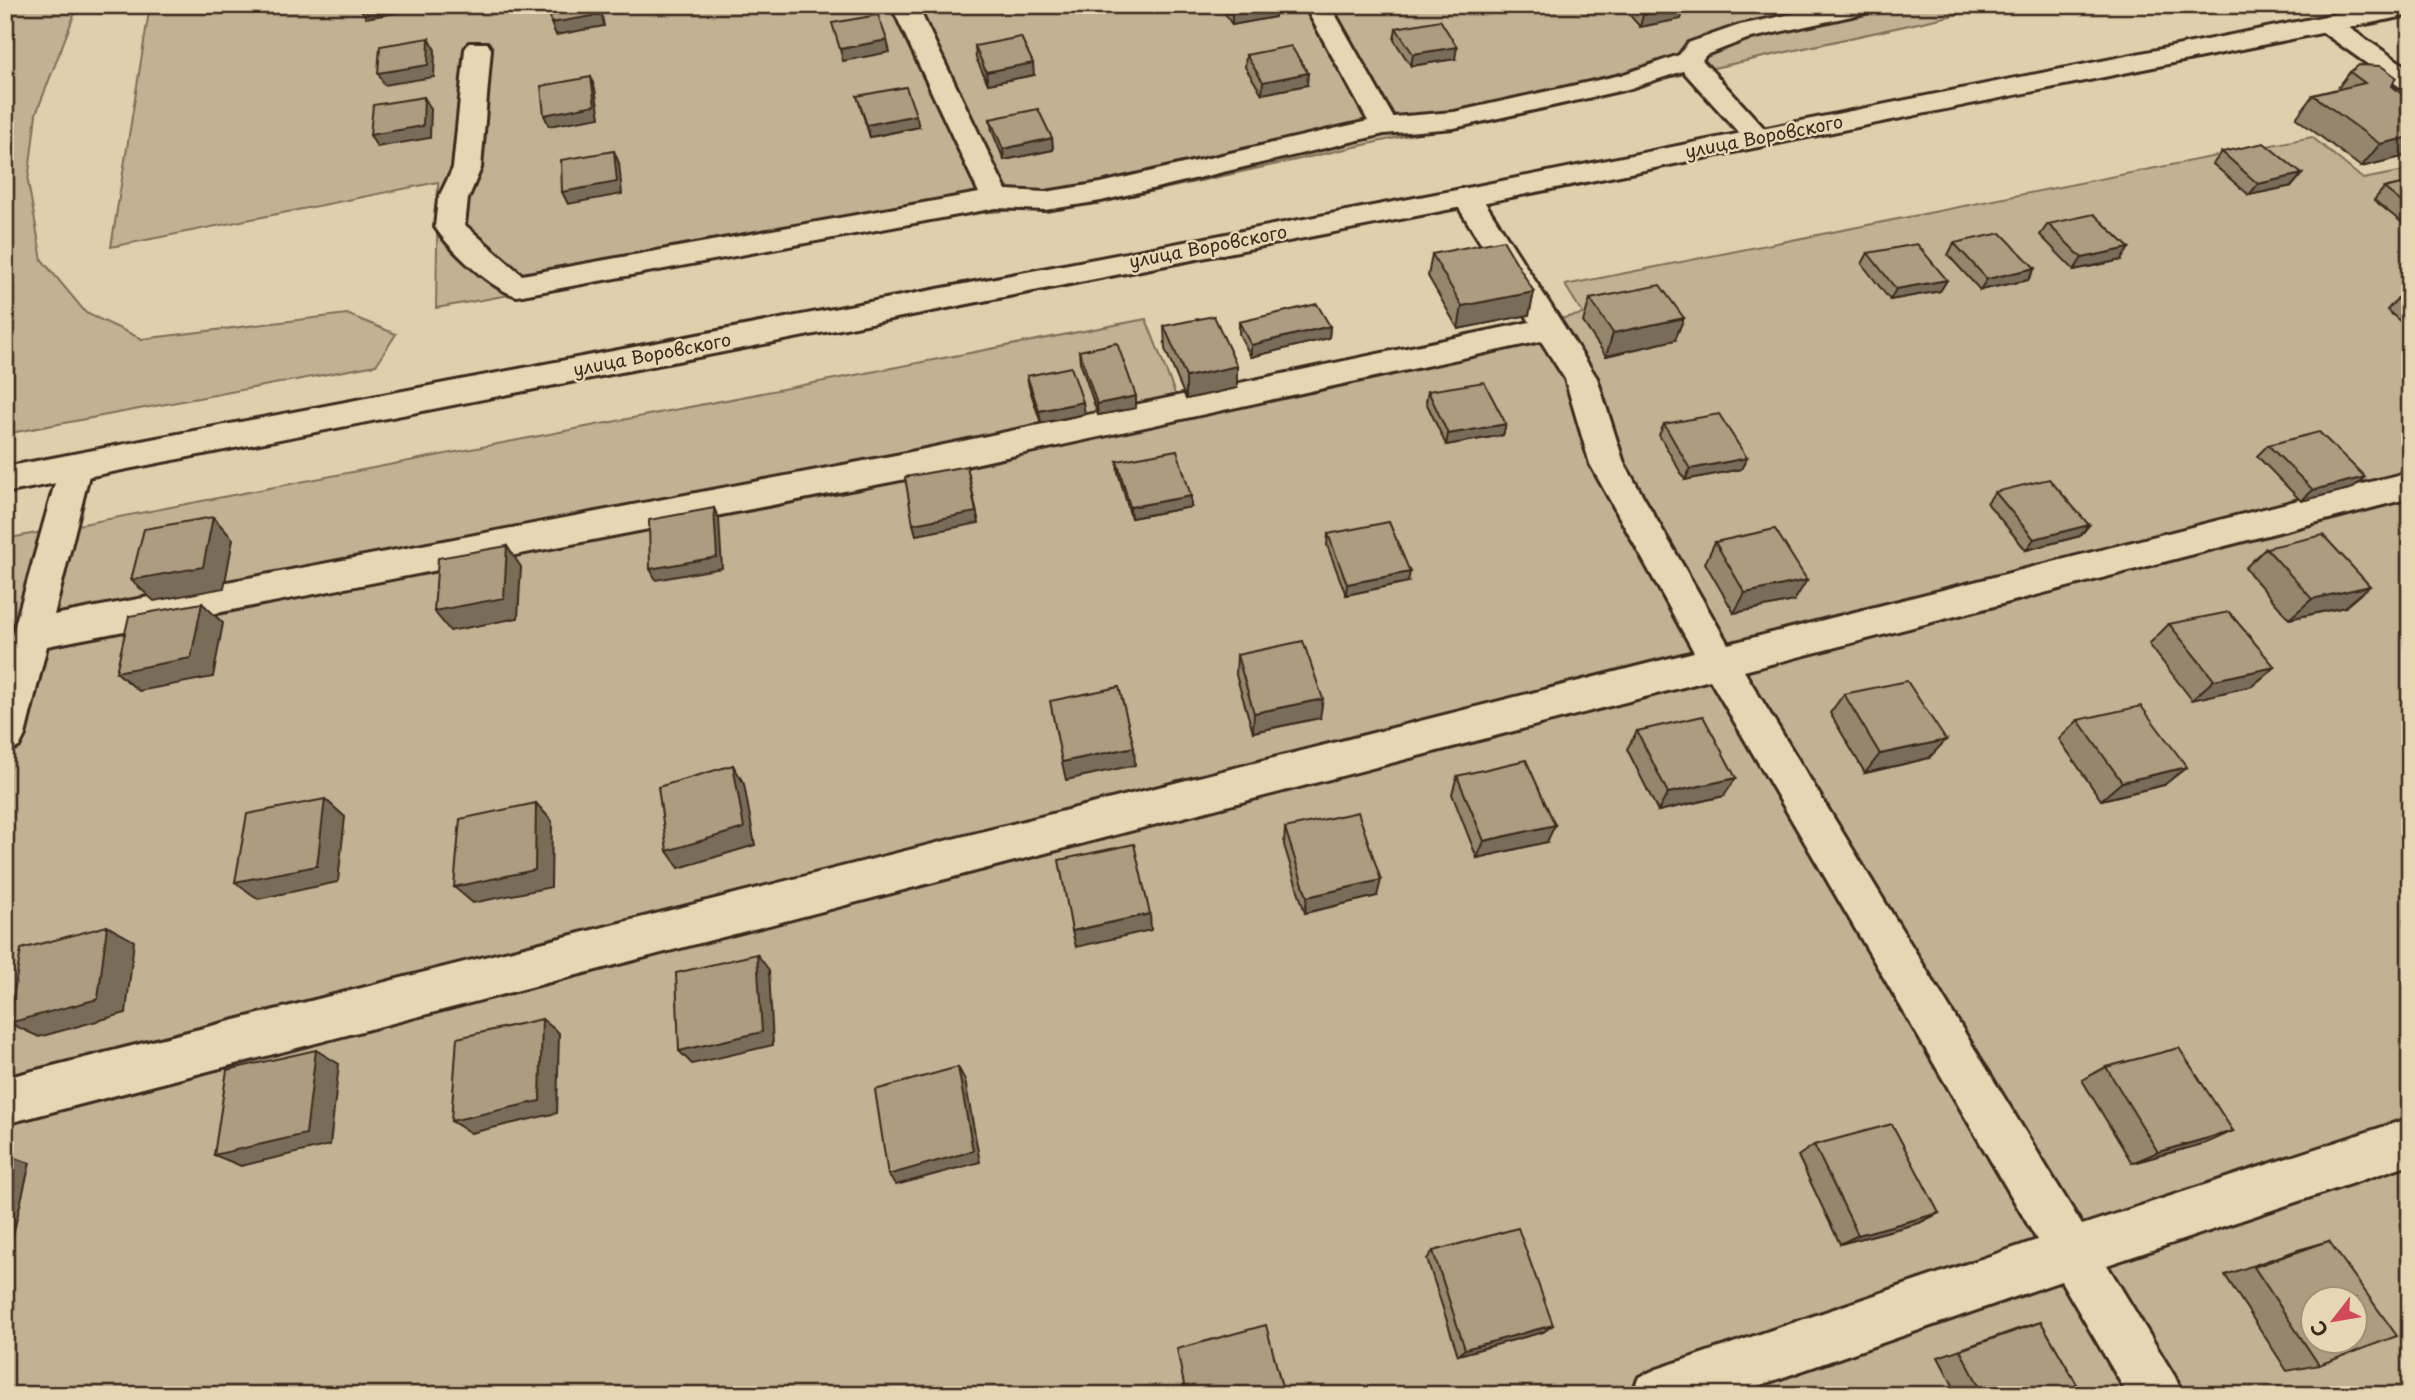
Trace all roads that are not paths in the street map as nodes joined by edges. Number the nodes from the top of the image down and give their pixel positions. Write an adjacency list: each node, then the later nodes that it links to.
1 (904, 5): 13 (main road)
2 (1317, 5): 10 (main road)
3 (1870, 5): 5 (main road)
4 (2410, 7): 6 (main road, улица Воровского)
5 (1795, 12): 8 (main road)
6 (2327, 24): 9 (main road); 11 (main road, улица Воровского)
7 (478, 49): 13 (main road)
8 (1688, 61): 10 (main road); 11 (main road)
9 (2410, 81)
10 (1384, 126): 13 (main road)
11 (1759, 138): 12 (main road, улица Воровского)
12 (1467, 197): 14 (main road); 15 (main road, улица Воровского)
13 (996, 198)
14 (1550, 328): 18 (main road); 19 (main road)
15 (74, 467): 16 (main road, улица Воровского); 18 (main road)
16 (5, 480)
17 (2410, 485): 19 (main road)
18 (32, 634): 20 (main road)
19 (1718, 661): 21 (main road); 23 (main road)
20 (5, 735)
21 (5, 1101)
22 (2410, 1141): 23 (main road)
23 (2073, 1252): 24 (main road); 25 (main road)
24 (1657, 1395)
25 (2157, 1395)

